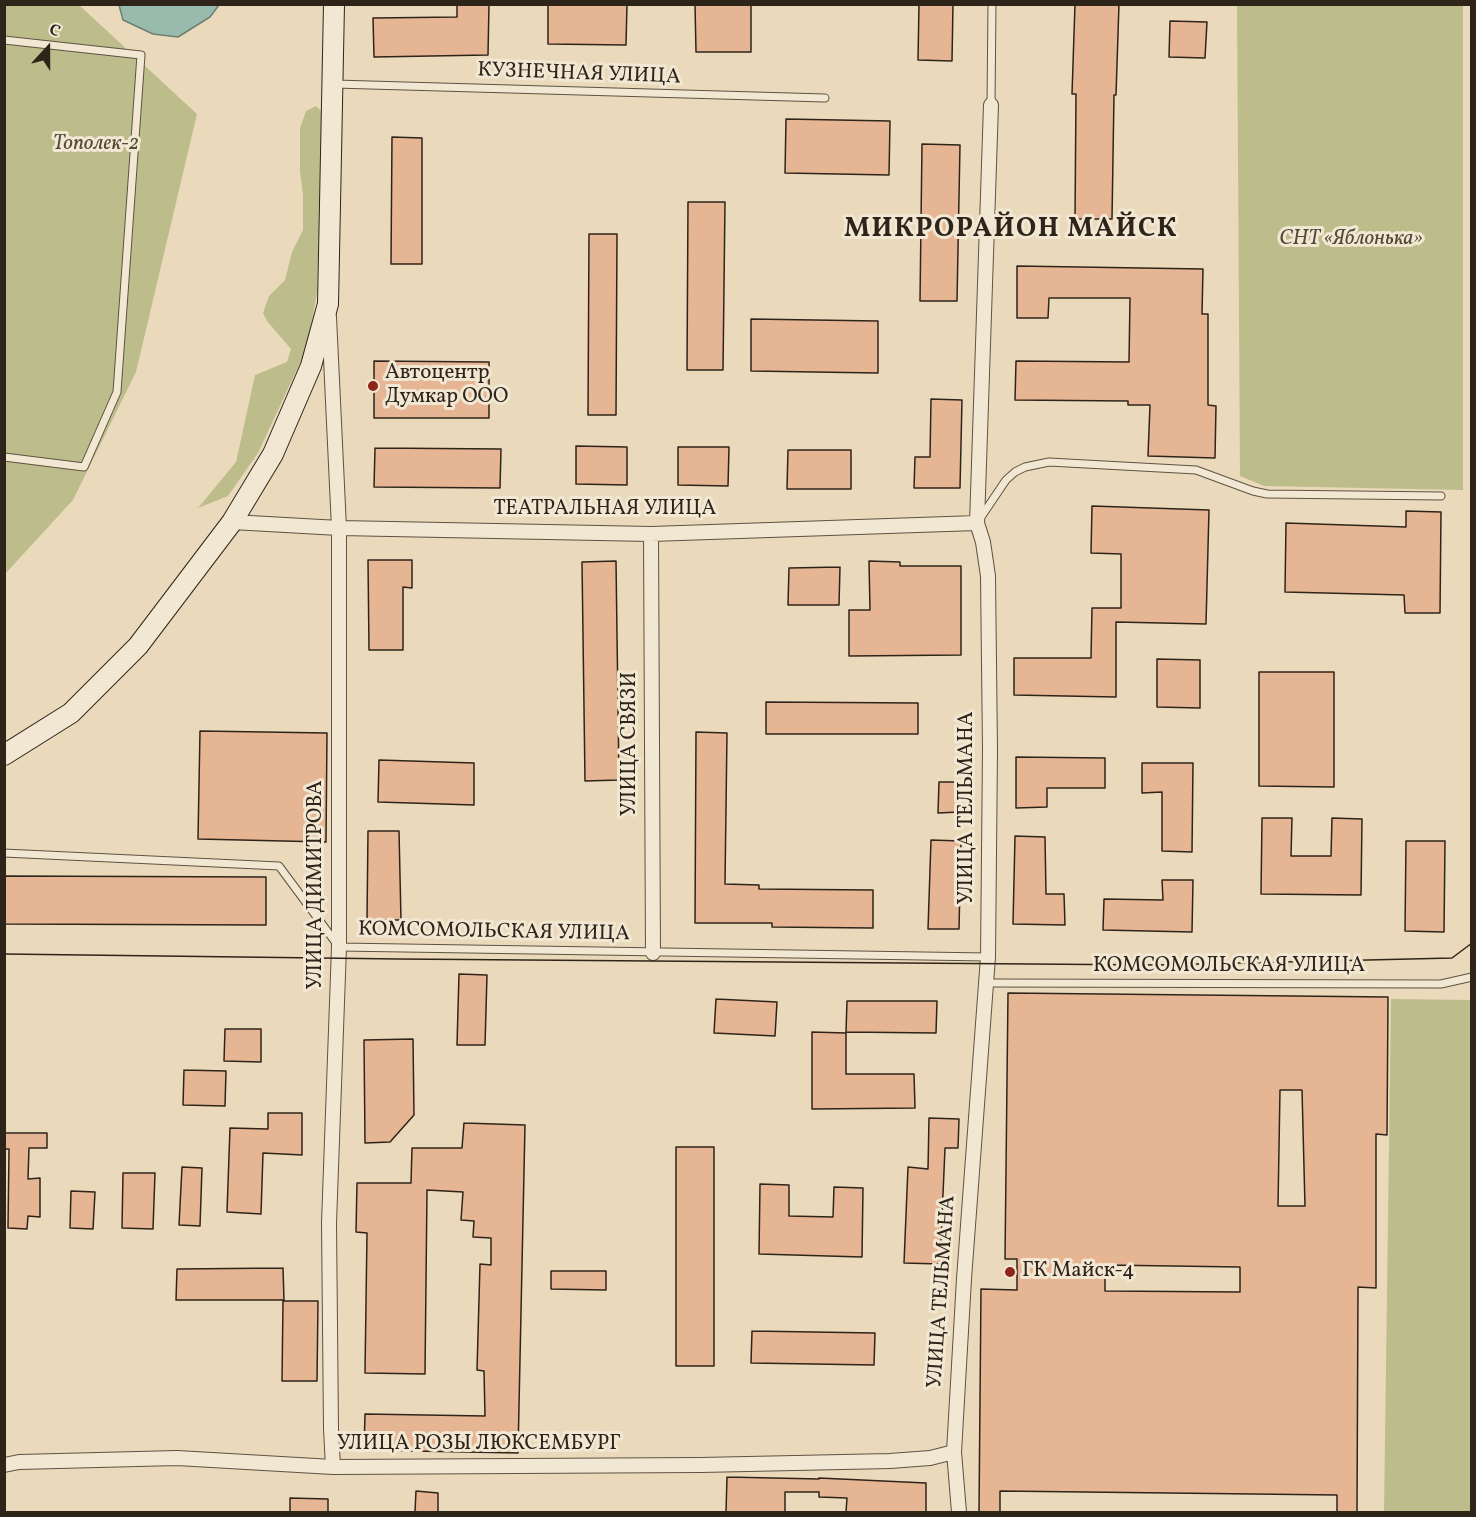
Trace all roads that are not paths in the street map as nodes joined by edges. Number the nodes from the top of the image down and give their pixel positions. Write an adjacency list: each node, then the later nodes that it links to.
1 (334, 4): 4 (street)
2 (992, 4): 6 (lane)
3 (4, 40): 8 (lane)
4 (333, 84): 5 (lane, КУЗНЕЧНАЯ УЛИЦА); 7 (street)
5 (825, 98)
6 (991, 105): 11 (street, УЛИЦА ТЕЛЬМАНА)
7 (328, 304): 10 (street); 12 (street, УЛИЦА ДИМИТРОВА)
8 (4, 457)
9 (1441, 496): 11 (lane)
10 (232, 522): 12 (street, ТЕАТРАЛЬНАЯ УЛИЦА); 14 (street)
11 (977, 524): 13 (street, ТЕАТРАЛЬНАЯ УЛИЦА); 18 (street, УЛИЦА ТЕЛЬМАНА)
12 (339, 528): 13 (street, ТЕАТРАЛЬНАЯ УЛИЦА); 16 (street, УЛИЦА ДИМИТРОВА)
13 (651, 534): 17 (street, УЛИЦА СВЯЗИ)
14 (4, 755)
15 (4, 853): 16 (lane, КОМСОМОЛЬСКАЯ УЛИЦА)
16 (339, 947): 17 (lane, КОМСОМОЛЬСКАЯ УЛИЦА); 23 (street, УЛИЦА ДИМИТРОВА)
17 (653, 953): 18 (lane, КОМСОМОЛЬСКАЯ УЛИЦА)
18 (988, 957): 20 (street, УЛИЦА ТЕЛЬМАНА)
19 (1472, 977): 20 (lane, КОМСОМОЛЬСКАЯ УЛИЦА)
20 (986, 983): 21 (street, УЛИЦА ТЕЛЬМАНА)
21 (954, 1452): 23 (street, УЛИЦА РОЗЫ ЛЮКСЕМБУРГ); 24 (street, УЛИЦА ТЕЛЬМАНА)
22 (4, 1465): 23 (street, УЛИЦА РОЗЫ ЛЮКСЕМБУРГ)
23 (333, 1467)
24 (959, 1512)

